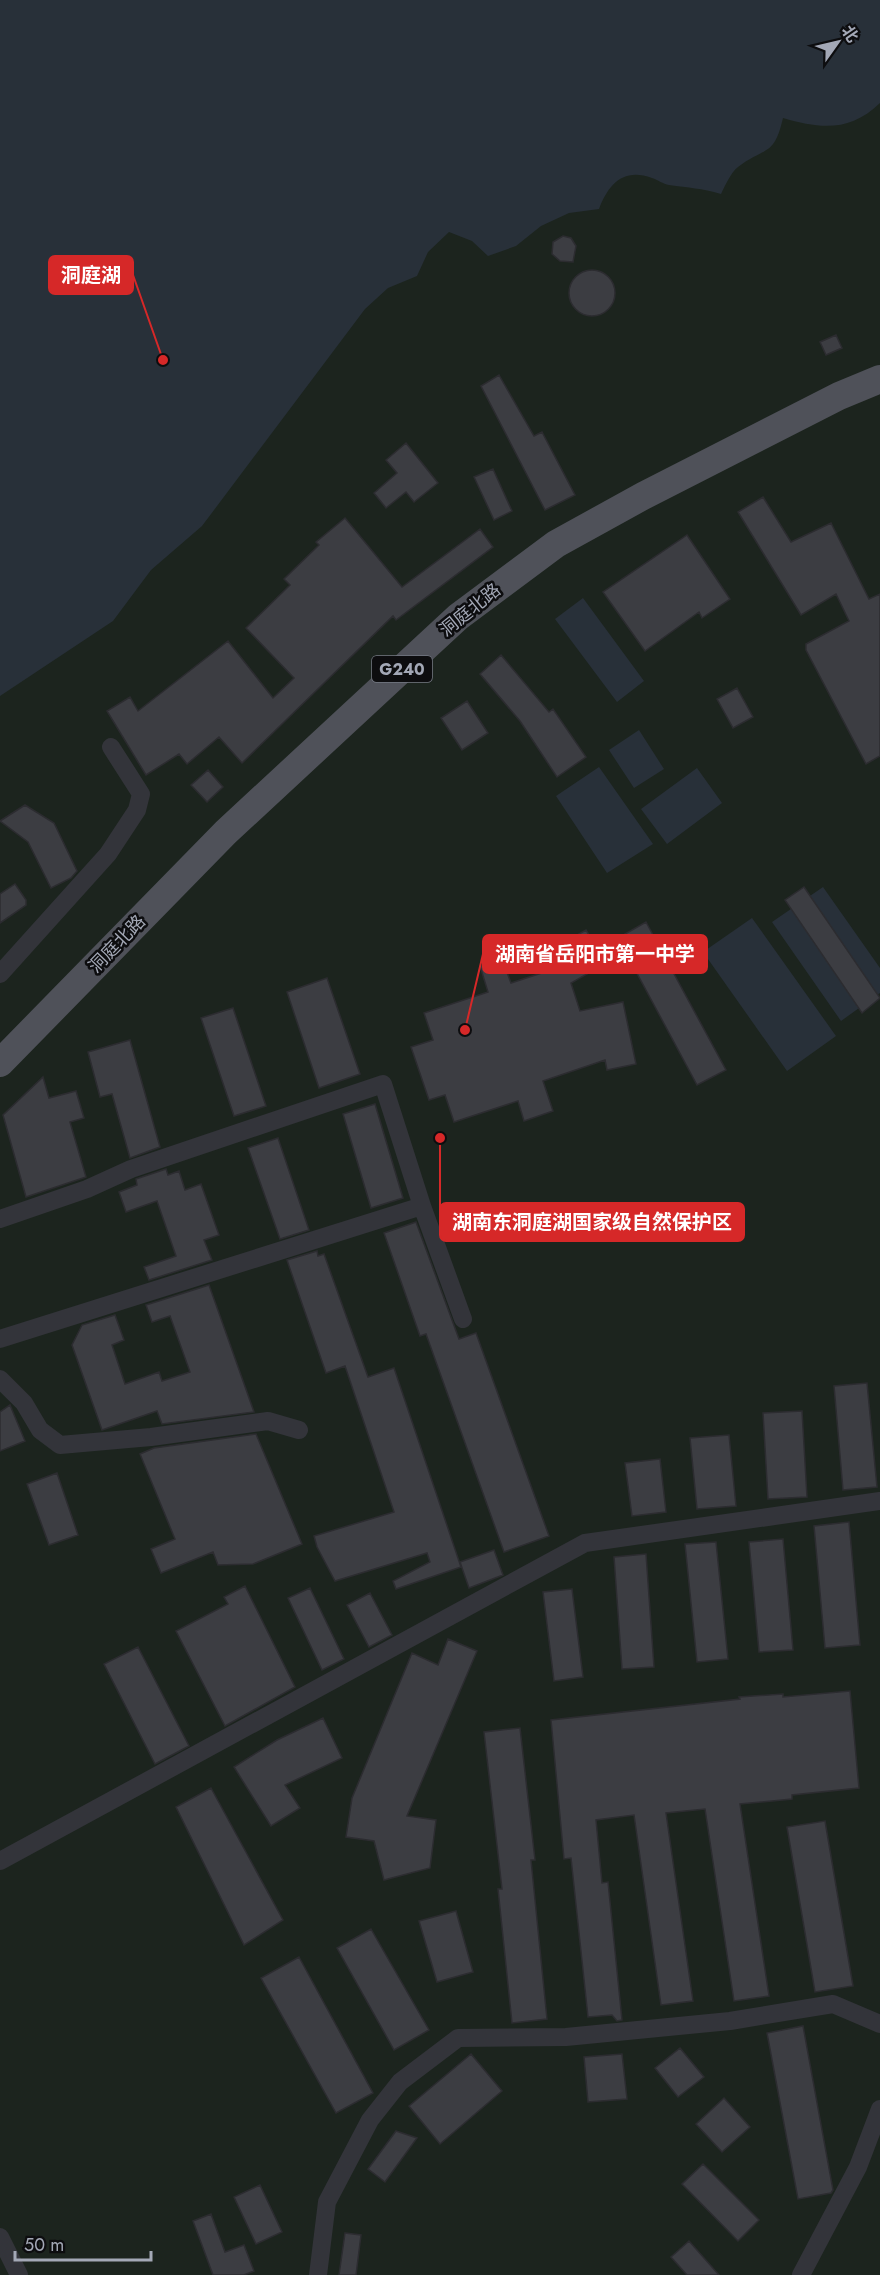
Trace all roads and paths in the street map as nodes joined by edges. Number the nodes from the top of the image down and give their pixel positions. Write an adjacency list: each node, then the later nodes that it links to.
1 (880, 367): 5 (main road, 洞庭北路 / G240)
2 (880, 379): 6 (main road, 洞庭北路 / G240)
3 (111, 747): 4 (street)
4 (0, 974)
5 (0, 1047)
6 (0, 1062)
7 (422, 1206): 8 (street); 9 (street); 10 (street)
8 (0, 1219)
9 (463, 1319)
10 (0, 1339)
11 (0, 1379): 12 (street)
12 (299, 1430)
13 (880, 1501): 14 (street)
14 (0, 1861)
15 (880, 2024): 19 (street)
16 (880, 2109): 20 (street)
17 (0, 2237): 18 (street)
18 (19, 2275)
19 (318, 2275)
20 (801, 2275)

